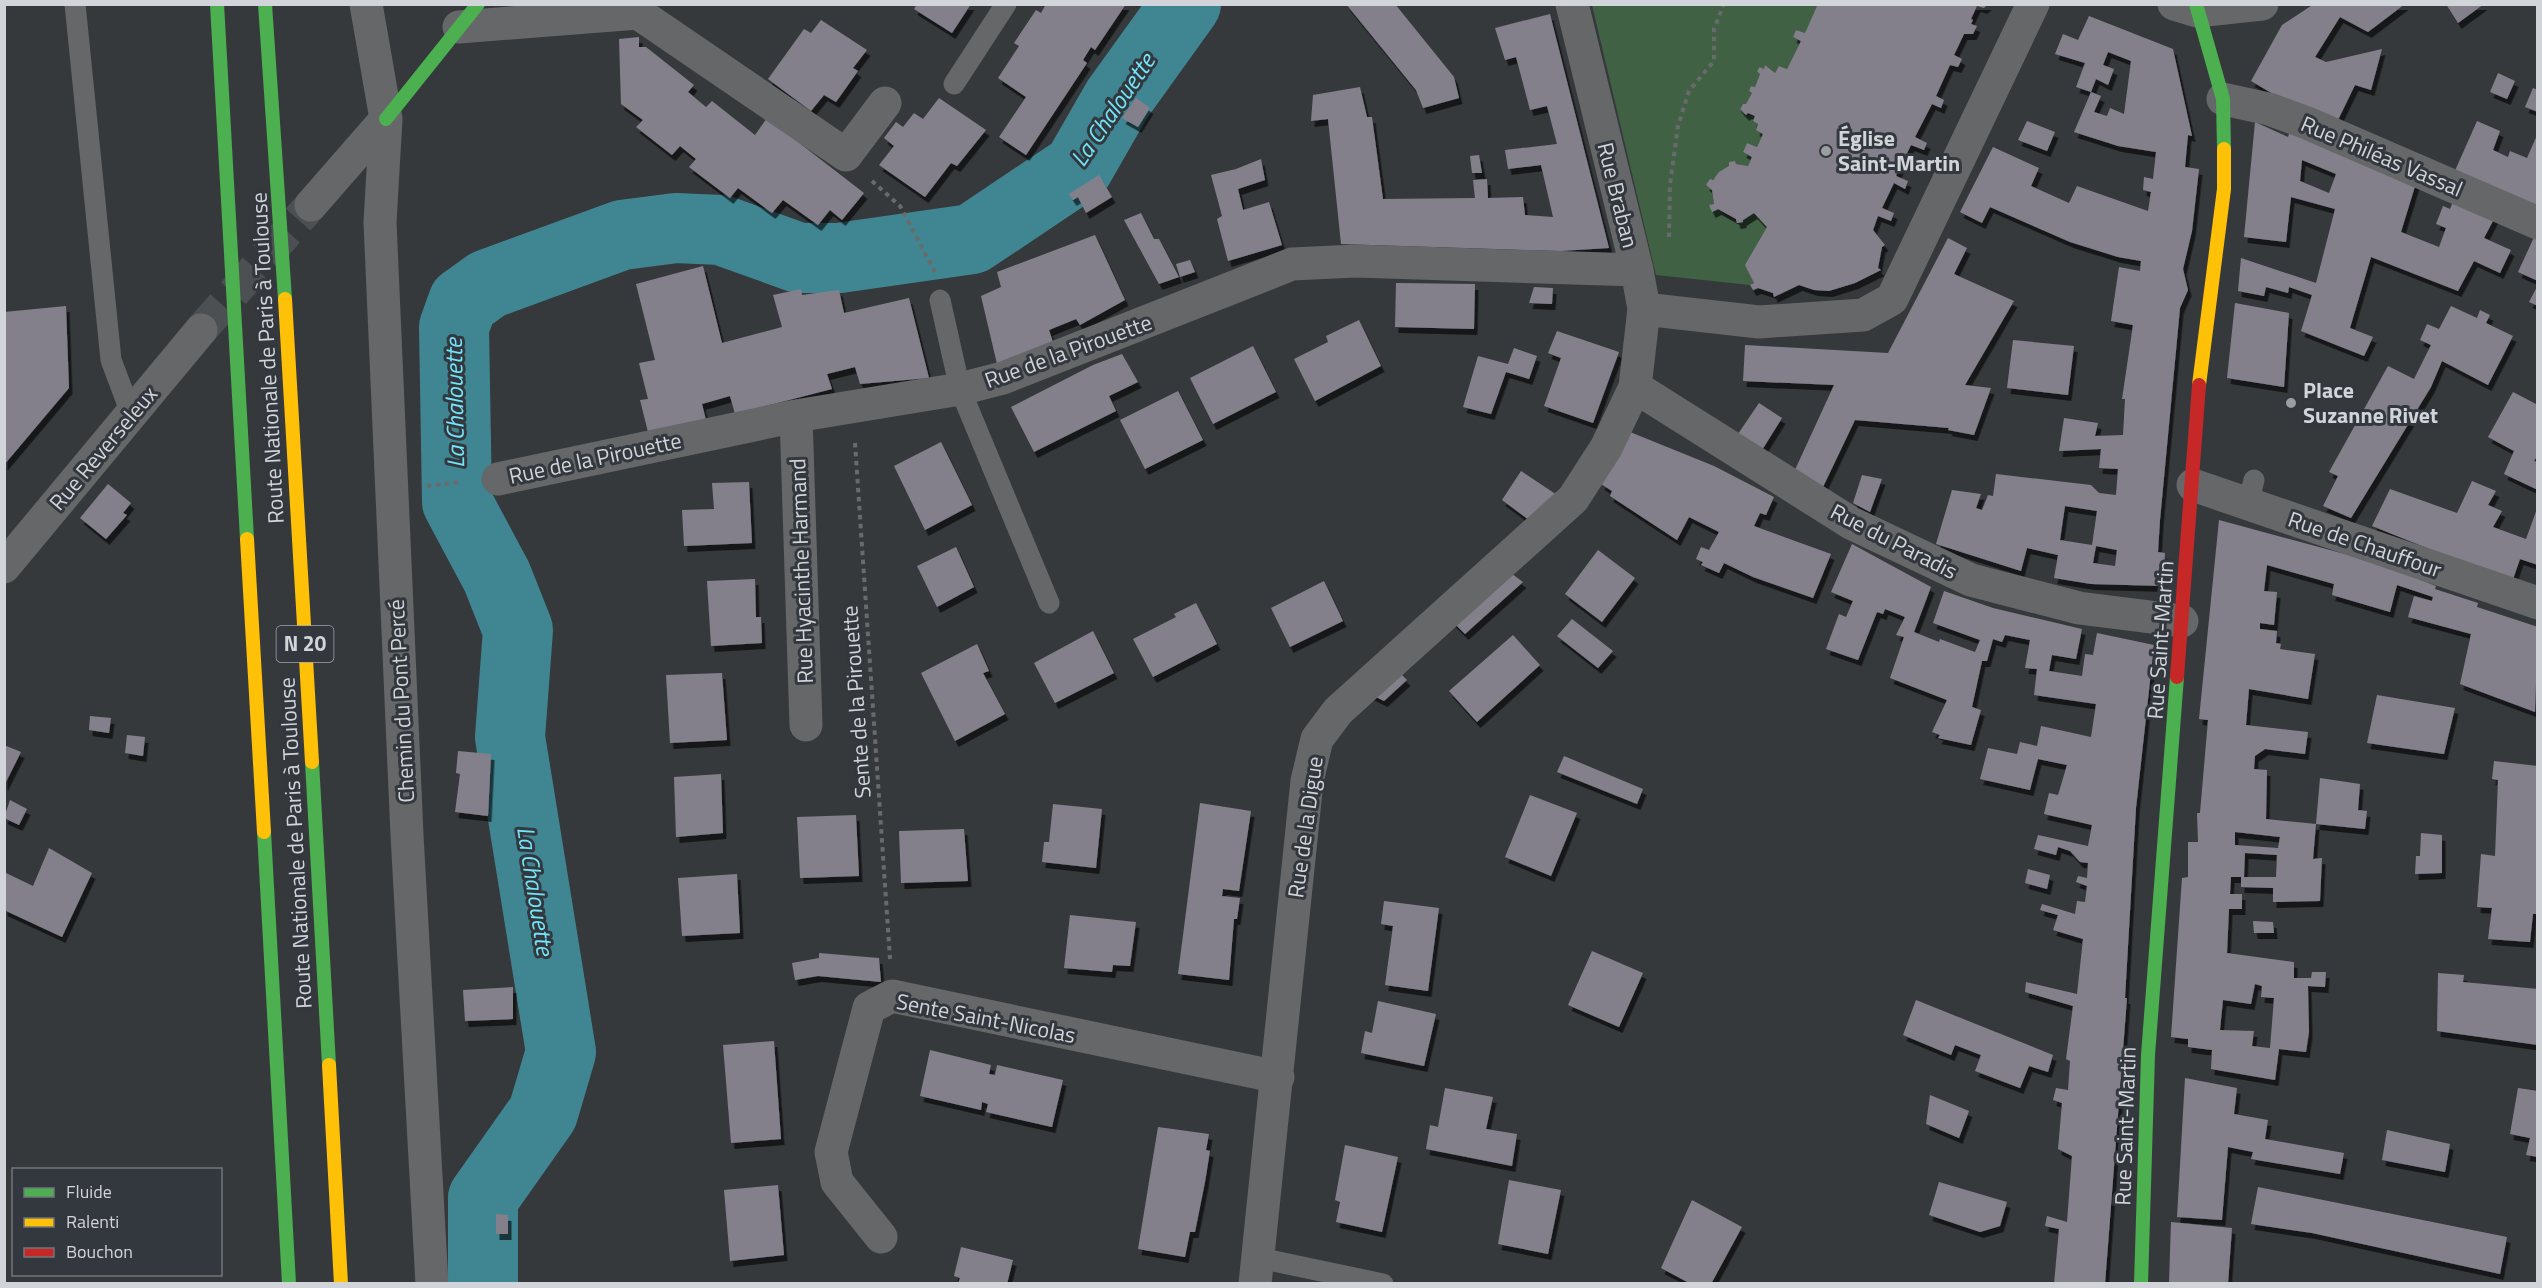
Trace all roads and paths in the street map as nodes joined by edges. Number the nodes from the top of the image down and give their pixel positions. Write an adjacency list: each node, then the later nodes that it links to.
1 (75, 4): 28 (lane)
2 (218, 4): 41 (main road, Route Nationale de Paris à Toulouse / N 20)
3 (265, 4): 42 (main road, Route Nationale de Paris à Toulouse / N 20)
4 (366, 4): 15 (street, Chemin du Pont Percé)
5 (1006, 4): 12 (lane)
6 (1572, 4): 21 (street, Rue Braban)
7 (1724, 4): 19 (path)
8 (2032, 4): 23 (street)
9 (2262, 4): 10 (street)
10 (2189, 7): 13 (main road, Rue Saint-Martin)
11 (468, 16): 15 (main road); 16 (street)
12 (954, 84)
13 (2223, 99): 18 (street, Rue Philéas Vassal); 31 (main road, Rue Saint-Martin)
14 (885, 104): 16 (street)
15 (386, 118): 17 (street); 43 (street, Chemin du Pont Percé)
16 (846, 155): 20 (path)
17 (311, 205)
18 (2538, 223)
19 (1665, 248)
20 (934, 268)
21 (1637, 270): 23 (street, Rue Braban); 26 (street, Rue de la Pirouette)
22 (940, 300): 26 (lane)
23 (1644, 309): 25 (street, Rue Braban)
24 (201, 330): 28 (street, Rue Reverseleux)
25 (1635, 387): 35 (street, Rue du Paradis); 38 (street, Rue de la Digue)
26 (960, 389): 27 (street, Rue de la Pirouette); 33 (lane)
27 (853, 406): 29 (street, Rue de la Pirouette); 37 (path, Sente de la Pirouette)
28 (131, 413): 32 (street, Rue Reverseleux)
29 (796, 416): 30 (street, Rue de la Pirouette); 36 (street, Rue Hyacinthe Harmand)
30 (498, 478)
31 (2193, 485): 34 (street, Rue de Chauffour); 35 (main road, Rue Saint-Martin)
32 (4, 567)
33 (1049, 603)
34 (2538, 603)
35 (2182, 621): 45 (main road, Rue Saint-Martin)
36 (806, 725)
37 (892, 996): 38 (street, Sente Saint-Nicolas); 39 (street, Sente Saint-Nicolas)
38 (1278, 1077): 40 (street, Rue de la Digue)
39 (881, 1237)
40 (1257, 1271): 44 (lane)
41 (289, 1284)
42 (340, 1284)
43 (432, 1284)
44 (1383, 1284)
45 (2141, 1284)

